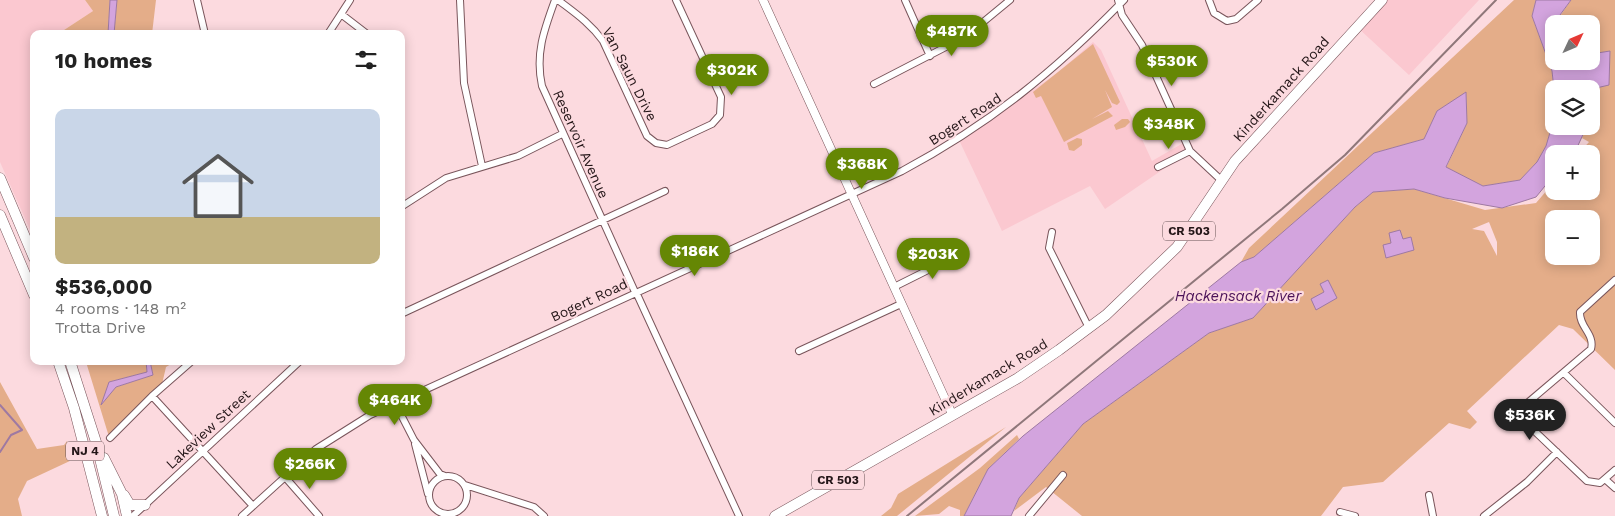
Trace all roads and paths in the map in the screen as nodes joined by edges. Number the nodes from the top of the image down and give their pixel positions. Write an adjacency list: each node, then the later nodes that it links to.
1 (197, 0): 14 (street)
2 (350, 0): 13 (street)
3 (460, 0): 21 (street)
4 (556, 0): 5 (street, Van Saun Drive); 19 (street, Reservoir Avenue)
5 (676, 0)
6 (763, 0): 26 (street)
7 (905, 0): 17 (street)
8 (1010, 0): 17 (street)
9 (1209, 0): 10 (street)
10 (1258, 0)
11 (1382, 0): 24 (main road, Kinderkamack Road / CR 503)
12 (1121, 1): 20 (street); 26 (street, Bogert Road)
13 (341, 14): 15 (street); 16 (street)
14 (204, 30)
15 (331, 30)
16 (362, 30)
17 (930, 56): 18 (street)
18 (874, 84)
19 (562, 134): 21 (street); 29 (street, Reservoir Avenue)
20 (1190, 151): 22 (street); 24 (street)
21 (482, 166): 27 (street)
22 (1158, 167)
23 (0, 178): 31 (main road)
24 (1221, 180): 39 (main road, Kinderkamack Road / CR 503)
25 (665, 191): 29 (street)
26 (852, 194): 35 (street); 36 (street, Bogert Road)
27 (405, 204)
28 (0, 215): 34 (main road)
29 (602, 222): 36 (street, Reservoir Avenue); 38 (street)
30 (1052, 232): 39 (street)
31 (30, 249)
32 (958, 252): 35 (street)
33 (1615, 280): 45 (street)
34 (30, 286)
35 (894, 287): 37 (street)
36 (636, 292): 47 (street, Bogert Road); 76 (street, Reservoir Avenue)
37 (901, 304): 40 (street); 48 (street)
38 (405, 312)
39 (1089, 328): 48 (main road, Kinderkamack Road / CR 503)
40 (799, 351)
41 (59, 365): 68 (main road, NJ 4)
42 (71, 365): 52 (main road, NJ 4)
43 (187, 365): 46 (street)
44 (296, 365): 53 (street, Lakeview Street)
45 (1564, 373): 49 (street); 54 (street)
46 (152, 396): 50 (street); 53 (street)
47 (395, 403): 51 (street); 58 (street, Bogert Road)
48 (952, 414): 77 (main road, Kinderkamack Road / CR 503)
49 (1615, 423)
50 (110, 438)
51 (414, 440): 57 (street); 64 (street)
52 (96, 442): 62 (main road); 70 (main road, NJ 4)
53 (203, 451): 65 (street, Lakeview Street); 66 (street)
54 (1557, 452): 59 (street); 69 (street)
55 (1615, 470): 59 (street)
56 (1063, 475): 78 (street)
57 (445, 476): 60 (street); 64 (street)
58 (285, 477): 66 (street, Bogert Road); 74 (street)
59 (1606, 480): 61 (street)
60 (465, 485): 64 (street); 75 (street)
61 (1615, 488)
62 (122, 494): 65 (main road); 71 (main road)
63 (1429, 495): 80 (street)
64 (429, 496)
65 (145, 505): 72 (street, Lakeview Street)
66 (253, 506): 73 (street, Bogert Road)
67 (1340, 512): 79 (street)
68 (100, 515)
69 (1487, 515)
70 (114, 516)
71 (127, 516)
72 (132, 516)
73 (242, 516)
74 (319, 516)
75 (544, 516)
76 (739, 516)
77 (775, 516)
78 (1029, 516)
79 (1355, 516)
80 (1433, 516)

